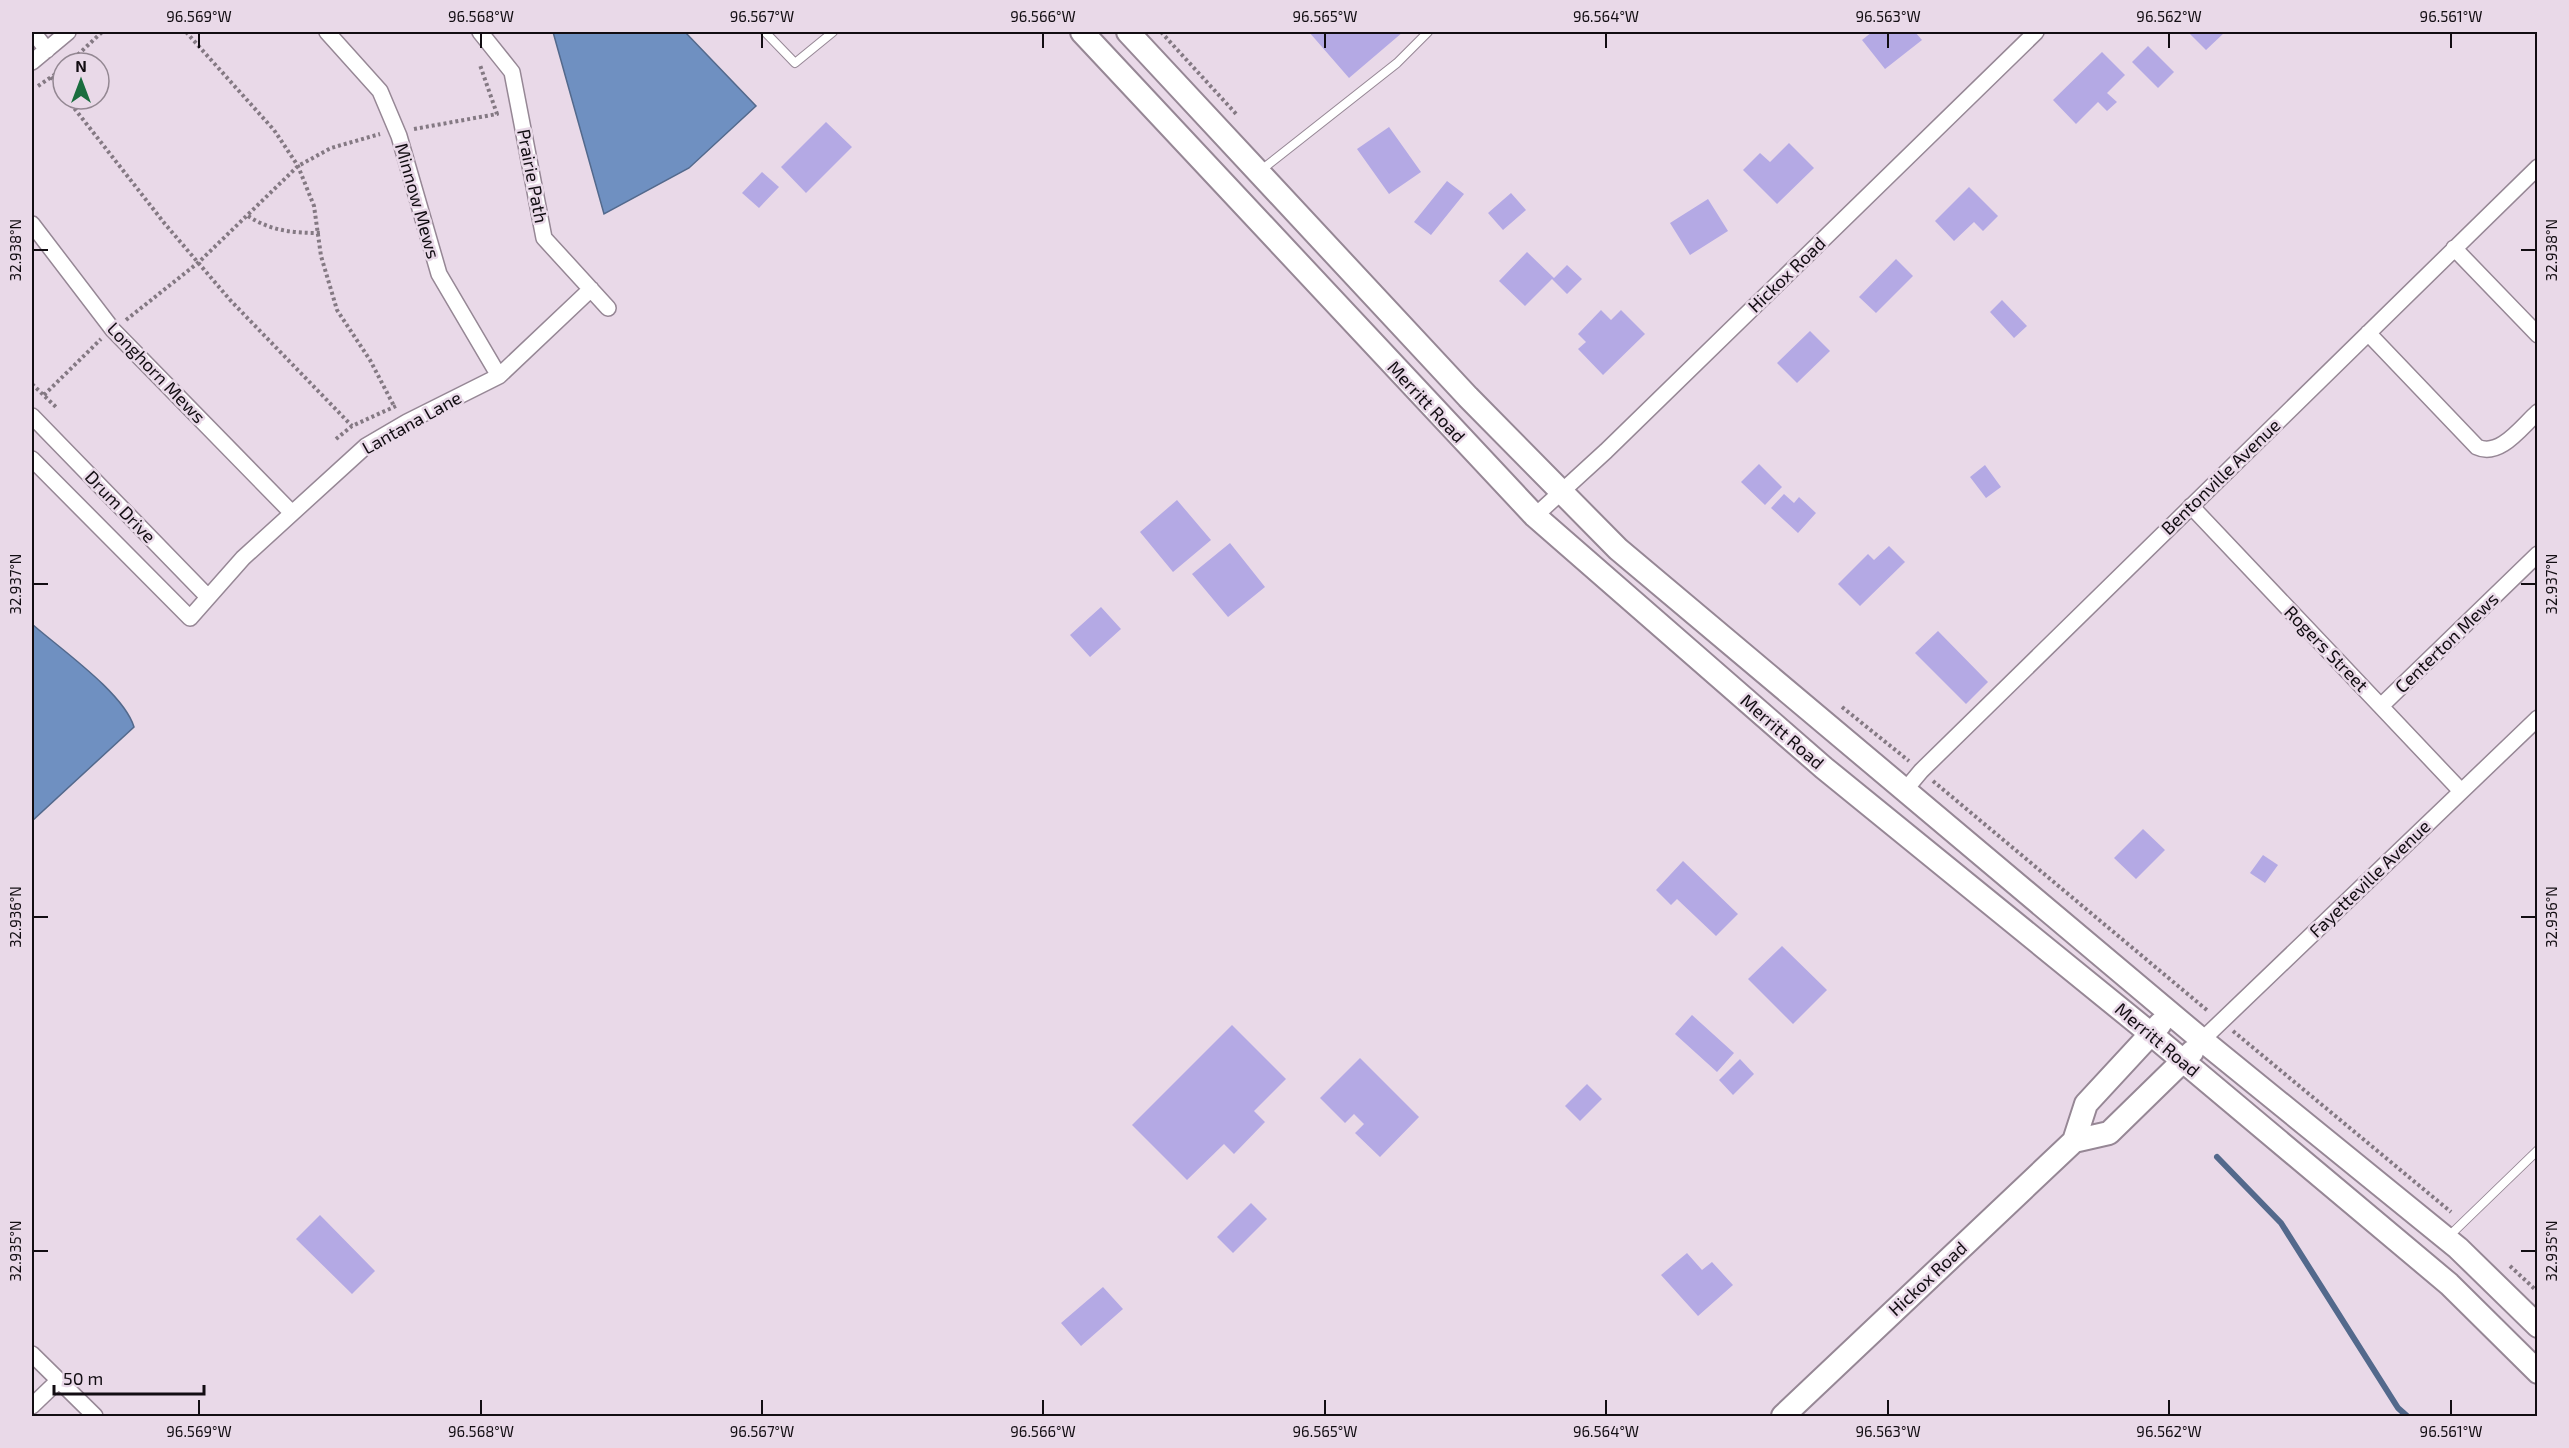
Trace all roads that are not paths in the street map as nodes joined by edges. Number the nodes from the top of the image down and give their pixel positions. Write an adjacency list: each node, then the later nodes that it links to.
1 (33, 32): 11 (street)
2 (68, 32): 11 (street)
3 (327, 32): 21 (street, Minnow Mews)
4 (480, 32): 17 (street, Prairie Path)
5 (765, 32): 6 (lane)
6 (832, 32)
7 (1082, 32): 28 (street, Merritt Road)
8 (1128, 32): 14 (street, Merritt Road)
9 (1428, 32): 14 (lane)
10 (2036, 32): 25 (street, Hickox Road)
11 (47, 50): 12 (street)
12 (32, 62)
13 (2538, 167): 16 (street, Bentonville Avenue)
14 (1259, 172): 25 (street, Merritt Road)
15 (32, 224): 27 (street, Longhorn Mews)
16 (2454, 248): 19 (street, Bentonville Avenue); 20 (street)
17 (591, 289): 18 (street, Prairie Path); 21 (street, Lantana Lane)
18 (608, 308)
19 (2368, 333): 22 (street); 26 (street, Bentonville Avenue)
20 (2538, 335)
21 (499, 376): 27 (street, Lantana Lane)
22 (2538, 412)
23 (32, 416): 30 (street, Drum Drive)
24 (32, 459): 31 (street, Drum Drive)
25 (1561, 494): 28 (street, Hickox Road); 34 (street, Merritt Road)
26 (2191, 507): 32 (street, Rogers Street); 34 (street, Bentonville Avenue)
27 (291, 513): 30 (street, Lantana Lane)
28 (1535, 516): 37 (street, Merritt Road)
29 (2538, 554): 32 (street, Centerton Mews)
30 (208, 597): 31 (street, Lantana Lane)
31 (190, 618)
32 (2381, 706): 35 (street, Rogers Street)
33 (2538, 718): 35 (street, Fayetteville Avenue)
34 (1906, 789): 36 (street, Merritt Road)
35 (2462, 791): 38 (street, Fayetteville Avenue)
36 (2171, 1012): 37 (street); 38 (street, Merritt Road)
37 (2151, 1034): 39 (street, Merritt Road); 40 (street)
38 (2202, 1040): 39 (street); 42 (street, Merritt Road)
39 (2183, 1062): 40 (street); 45 (street, Merritt Road)
40 (2074, 1141): 49 (street, Hickox Road)
41 (2538, 1150): 42 (lane)
42 (2446, 1239): 43 (street, Merritt Road)
43 (2538, 1326)
44 (32, 1353): 46 (street)
45 (2538, 1372)
46 (58, 1380): 47 (street); 48 (street)
47 (32, 1406)
48 (95, 1416)
49 (1783, 1416)

